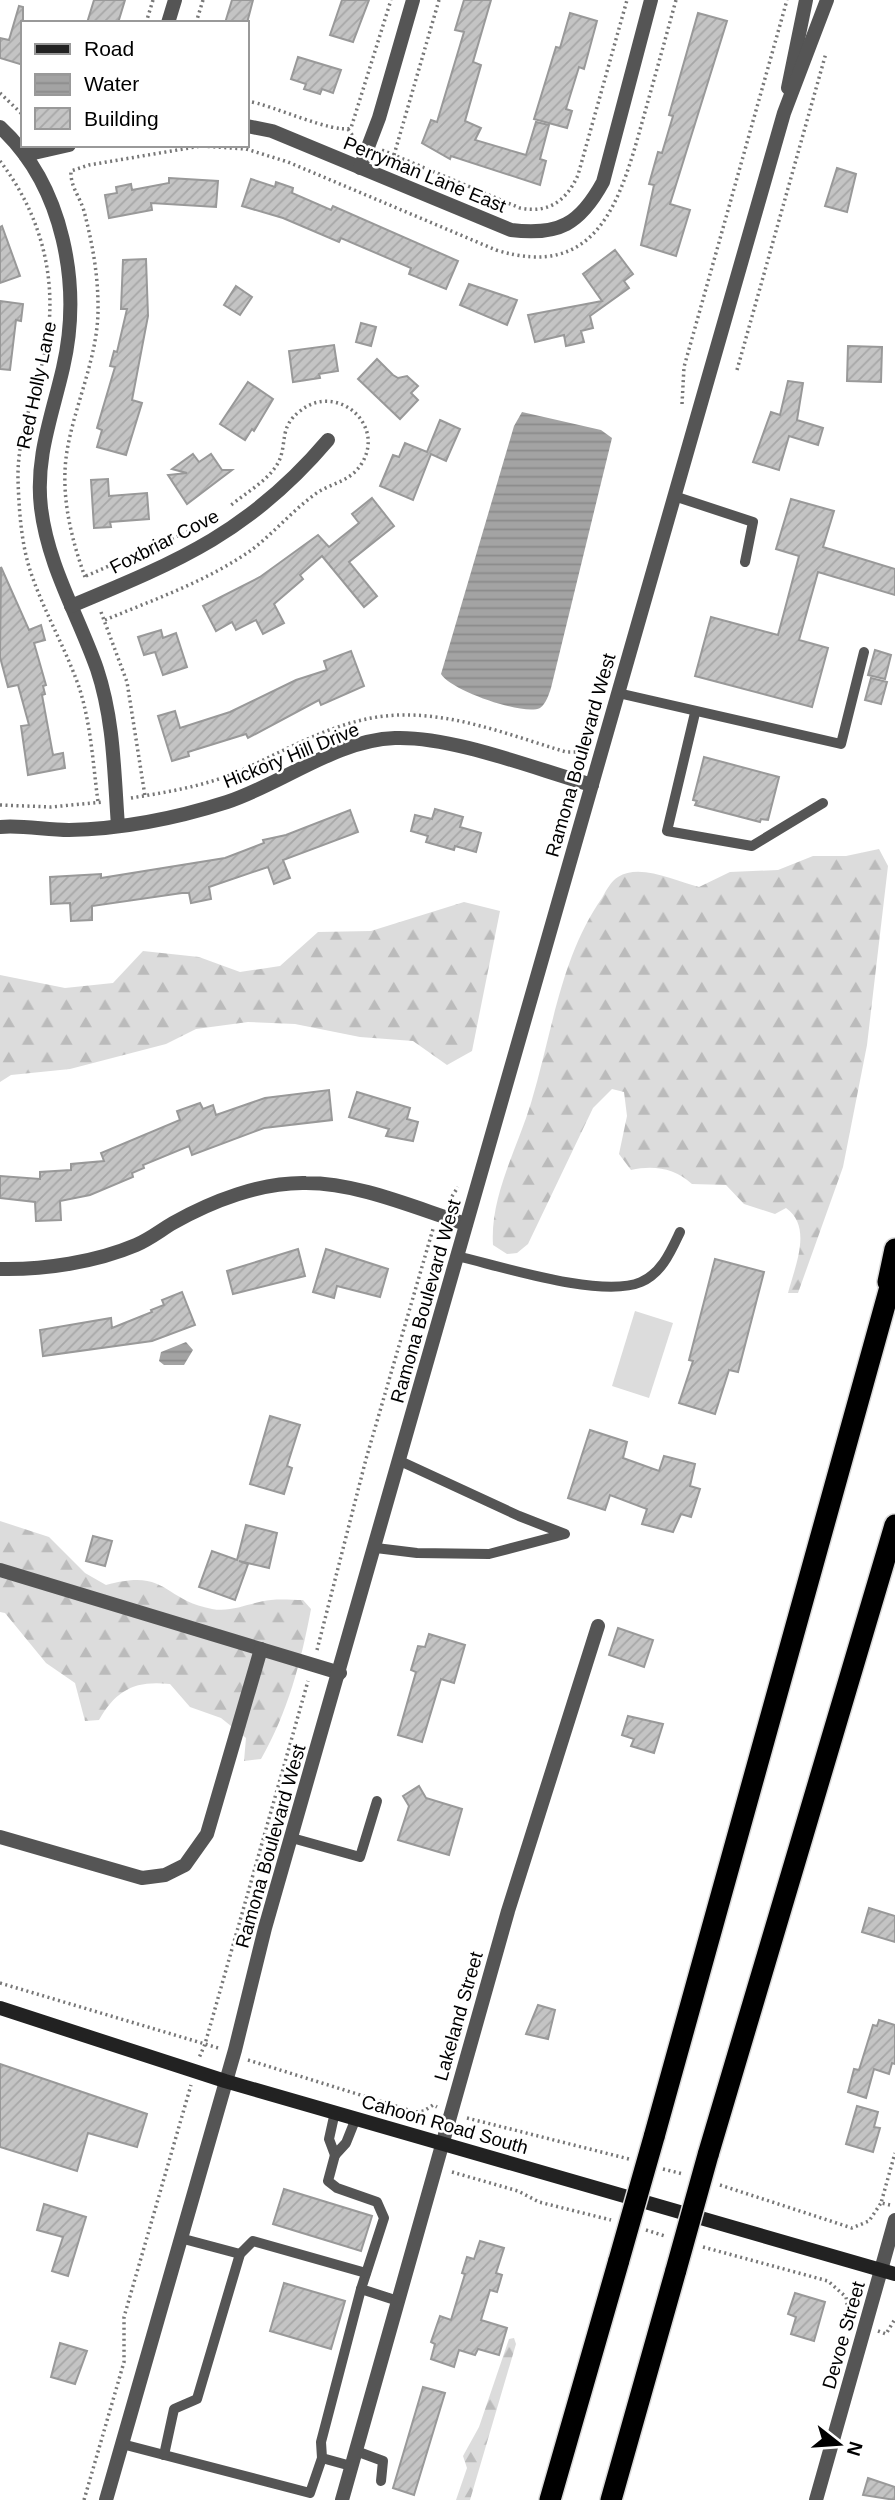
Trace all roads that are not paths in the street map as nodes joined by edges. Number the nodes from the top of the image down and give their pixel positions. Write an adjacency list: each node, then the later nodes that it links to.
1 (175, 0): 6 (street)
2 (413, 0): 12 (street)
3 (651, 0): 12 (street, Perryman Lane East)
4 (806, 0): 7 (street, Ramona Boulevard West)
5 (827, 0): 7 (street, Ramona Boulevard West)
6 (169, 21)
7 (784, 113): 14 (street, Ramona Boulevard West)
8 (248, 126): 12 (street, Perryman Lane East)
9 (0, 127): 11 (street, Red Holly Lane)
10 (60, 147): 11 (street)
11 (25, 155): 16 (street, Red Holly Lane)
12 (360, 168)
13 (327, 440): 16 (street, Foxbriar Cove)
14 (674, 496): 15 (lane); 18 (street, Ramona Boulevard West)
15 (745, 562)
16 (71, 606): 22 (street, Red Holly Lane)
17 (864, 652): 19 (lane)
18 (618, 694): 19 (lane); 20 (street, Ramona Boulevard West)
19 (695, 713): 21 (lane)
20 (592, 785): 22 (street, Hickory Hill Drive); 24 (street, Ramona Boulevard West)
21 (823, 803)
22 (118, 826): 23 (street, Hickory Hill Drive)
23 (0, 827)
24 (466, 1224): 27 (street, Ramona Boulevard West); 28 (street)
25 (680, 1232): 27 (lane)
26 (895, 1249): 30 (highway)
27 (457, 1256): 31 (street, Ramona Boulevard West)
28 (0, 1269)
29 (895, 1269): 30 (highway)
30 (879, 1325): 62 (highway, bridge)
31 (400, 1461): 33 (street, Ramona Boulevard West); 33 (lane)
32 (895, 1525): 63 (highway, bridge)
33 (376, 1548): 37 (street, Ramona Boulevard West)
34 (0, 1570): 36 (street)
35 (598, 1626): 45 (street, Lakeland Street)
36 (261, 1648): 37 (street); 39 (street)
37 (340, 1673): 40 (street, Ramona Boulevard West)
38 (377, 1801): 40 (lane)
39 (0, 1837)
40 (292, 1838): 42 (street, Ramona Boulevard West)
41 (0, 2008): 42 (main road, Cahoon Road South)
42 (225, 2081): 43 (main road, Cahoon Road South); 48 (street, Ramona Boulevard West)
43 (335, 2112): 44 (main road, Cahoon Road South); 46 (lane)
44 (356, 2118): 45 (main road, Cahoon Road South); 46 (lane)
45 (442, 2143): 50 (main road, Cahoon Road South); 53 (street, Lakeland Street)
46 (335, 2155): 51 (lane)
47 (895, 2220): 50 (street, Devoe Street)
48 (180, 2238): 49 (lane); 54 (street, Ramona Boulevard West)
49 (240, 2254): 51 (lane); 56 (lane)
50 (888, 2272): 64 (street, Devoe Street)
51 (366, 2273): 52 (lane)
52 (361, 2289): 53 (lane); 57 (lane)
53 (398, 2301): 55 (street, Lakeland Street)
54 (122, 2444): 56 (lane); 60 (street, Ramona Boulevard West)
55 (356, 2451): 58 (street, Lakeland Street); 59 (lane)
56 (164, 2455): 57 (lane)
57 (322, 2458): 58 (lane)
58 (351, 2466): 61 (street, Lakeland Street)
59 (381, 2481)
60 (106, 2500)
61 (342, 2500)
62 (550, 2500)
63 (611, 2500)
64 (816, 2500)

